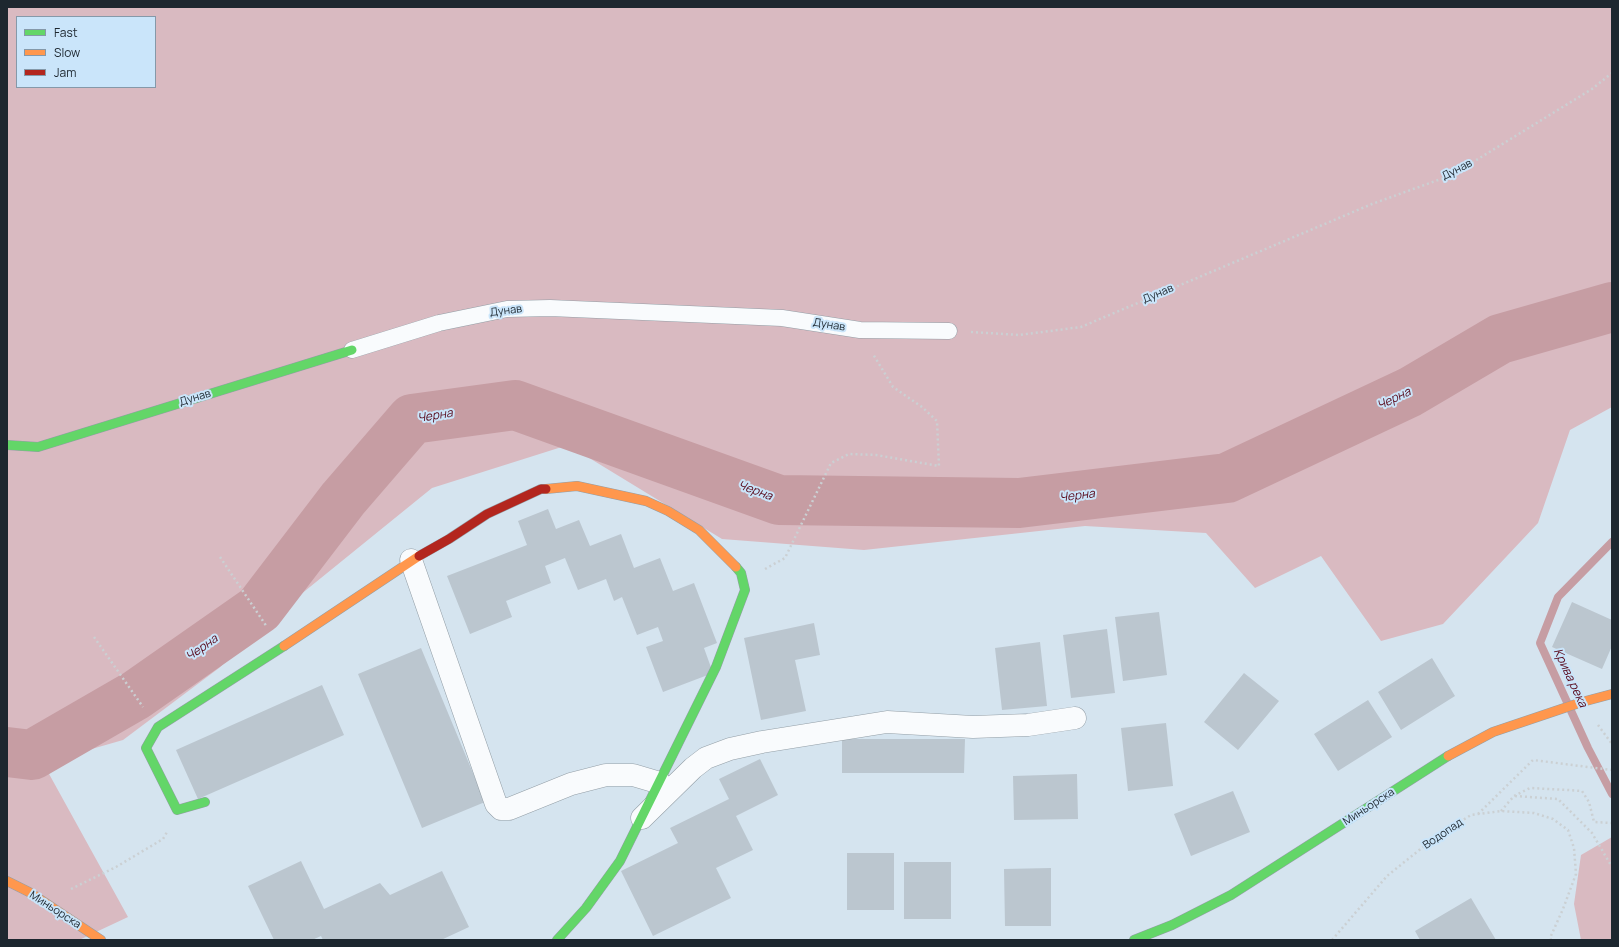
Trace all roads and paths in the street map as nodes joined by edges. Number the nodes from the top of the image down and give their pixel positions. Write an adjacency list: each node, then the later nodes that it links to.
1 (1612, 74): 3 (path, Дунав)
2 (860, 330): 3 (lane, Дунав); 4 (lane, Дунав); 7 (path)
3 (949, 331)
4 (352, 350): 5 (street, Дунав)
5 (7, 444)
6 (220, 557): 10 (path)
7 (785, 558)
8 (411, 560): 10 (street); 15 (street); 15 (street)
9 (94, 637): 13 (path)
10 (280, 648): 13 (street)
11 (1612, 694): 28 (street, Миньорска)
12 (1075, 718): 21 (street)
13 (158, 727): 18 (street)
14 (1612, 770): 20 (path)
15 (660, 783): 21 (street)
16 (1514, 796): 19 (path); 22 (path); 23 (path)
17 (205, 802): 18 (street)
18 (177, 810): 25 (path)
19 (1501, 811): 20 (path, Водопад); 30 (path, Водопад)
20 (1478, 814): 29 (path, Водопад)
21 (641, 819): 27 (street)
22 (1612, 823)
23 (1612, 867)
24 (7, 881): 26 (street, Миньорска)
25 (69, 890)
26 (101, 940)
27 (557, 940)
28 (1134, 940)
29 (1332, 940)
30 (1551, 940)

